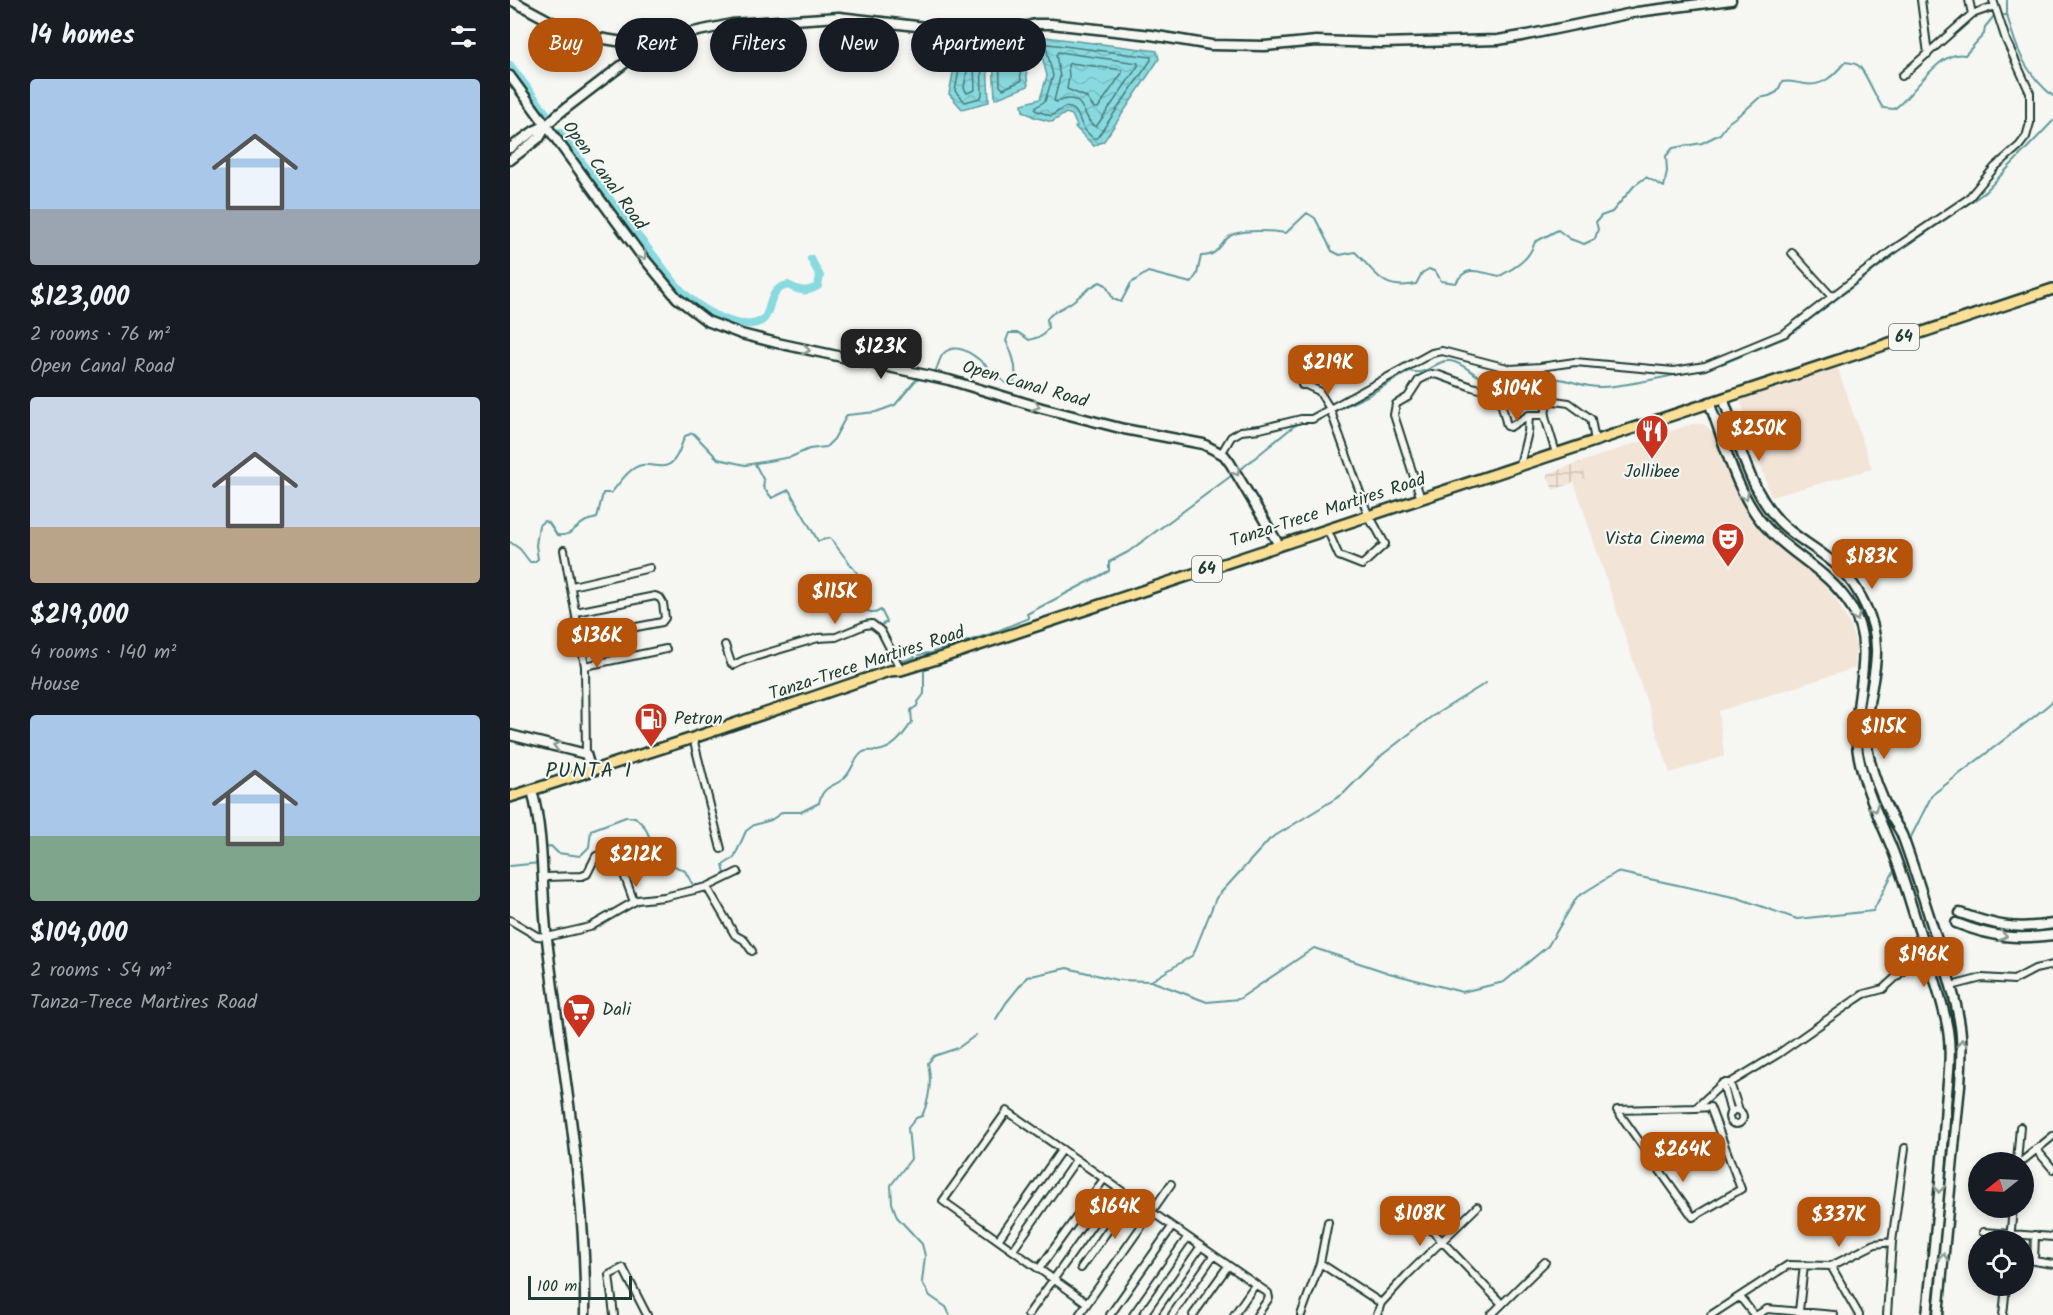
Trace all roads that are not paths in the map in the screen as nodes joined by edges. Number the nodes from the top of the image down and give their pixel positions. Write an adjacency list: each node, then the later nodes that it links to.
1 (511, 0): 8 (street)
2 (1731, 0): 7 (street)
3 (1921, 0): 9 (street)
4 (1969, 0): 6 (street)
5 (1994, 3): 6 (street); 18 (street)
6 (1972, 14): 9 (street)
7 (698, 31)
8 (615, 41)
9 (1928, 54): 12 (street)
10 (615, 70): 13 (street)
11 (510, 76): 13 (street, Open Canal Road)
12 (1902, 76)
13 (547, 124): 14 (street); 15 (street); 29 (street, Open Canal Road, one-way to 29)
14 (510, 148)
15 (510, 160)
16 (1792, 253): 18 (street)
17 (2053, 289): 21 (main road, Tanza-Trece Martires Road / 64)
18 (1832, 297): 20 (street)
19 (1298, 365): 24 (street)
20 (1540, 368): 22 (street); 24 (street)
21 (1723, 398): 23 (main road, Tanza-Trece Martires Road / 64); 45 (street)
22 (1547, 400): 26 (street); 27 (street)
23 (1709, 402): 27 (main road, Tanza-Trece Martires Road / 64); 44 (street, one-way to 44)
24 (1330, 409): 29 (street); 32 (street)
25 (1529, 415): 26 (street); 30 (street); 31 (street)
26 (1546, 415): 28 (street)
27 (1595, 441): 28 (main road, Tanza-Trece Martires Road / 64)
28 (1556, 453): 30 (main road, Tanza-Trece Martires Road / 64)
29 (1221, 454): 34 (street, one-way to 34)
30 (1520, 465): 31 (main road, Tanza-Trece Martires Road / 64)
31 (1420, 498): 32 (main road, Tanza-Trece Martires Road / 64)
32 (1368, 516): 33 (main road, Tanza-Trece Martires Road / 64); 33 (street)
33 (1327, 529): 34 (main road, Tanza-Trece Martires Road / 64)
34 (1279, 545): 43 (main road, Tanza-Trece Martires Road / 64)
35 (564, 550): 37 (street)
36 (650, 568): 37 (street)
37 (572, 586): 38 (street)
38 (576, 612): 39 (street); 39 (street)
39 (580, 638): 42 (street)
40 (725, 645): 43 (street)
41 (666, 649): 42 (street)
42 (585, 666): 48 (street)
43 (901, 670): 47 (main road, Tanza-Trece Martires Road / 64)
44 (1862, 685): 45 (street); 64 (street, one-way to 64)
45 (1872, 686): 66 (street)
46 (510, 735): 48 (street, one-way to 46)
47 (693, 738): 49 (main road, Tanza-Trece Martires Road / 64); 52 (street)
48 (586, 754): 49 (street)
49 (591, 771): 50 (main road, Tanza-Trece Martires Road / 64)
50 (532, 790): 51 (main road, Tanza-Trece Martires Road / 64); 54 (street)
51 (510, 798)
52 (722, 849)
53 (738, 872): 55 (street)
54 (544, 877): 56 (street); 62 (street)
55 (707, 887): 56 (street); 63 (street)
56 (634, 902): 62 (street)
57 (1960, 913): 60 (street)
58 (510, 920): 62 (street)
59 (1956, 923): 61 (street, one-way to 61)
60 (2053, 924)
61 (2053, 935)
62 (547, 937): 118 (street)
63 (753, 951)
64 (1926, 954): 67 (street); 139 (street, one-way to 139)
65 (2053, 965): 66 (street)
66 (1951, 986): 140 (street, one-way to 66)
67 (1726, 1083): 68 (street); 69 (street); 70 (street)
68 (1696, 1108): 71 (street); 71 (street)
69 (1739, 1110): 70 (street); 70 (street)
70 (1730, 1116): 71 (street)
71 (1716, 1124)
72 (2020, 1127): 77 (street)
73 (2053, 1136): 76 (street)
74 (1905, 1148): 95 (street)
75 (1062, 1149): 79 (street); 93 (street); 93 (street)
76 (2036, 1149): 78 (street); 80 (street)
77 (2019, 1152)
78 (2032, 1152)
79 (1076, 1160): 81 (street); 97 (street)
80 (2053, 1169)
81 (1104, 1179): 83 (street); 106 (street)
82 (1171, 1184): 86 (street)
83 (1118, 1189): 84 (street); 107 (street)
84 (1131, 1198): 86 (street); 105 (street)
85 (1477, 1207): 94 (street)
86 (1150, 1212): 89 (street); 111 (street)
87 (1417, 1215): 94 (street)
88 (1328, 1222): 100 (street)
89 (1172, 1227): 92 (street); 123 (street)
90 (2035, 1235): 91 (street); 101 (street)
91 (2053, 1237)
92 (1187, 1238): 96 (street); 124 (street)
93 (998, 1240): 97 (street)
94 (1442, 1242): 112 (street); 113 (street)
95 (1892, 1242): 104 (street); 138 (street)
96 (1201, 1246): 98 (street); 125 (street)
97 (1013, 1251): 106 (street)
98 (1213, 1256): 103 (street); 126 (street)
99 (1545, 1262): 113 (street)
100 (1320, 1263): 112 (street); 130 (street)
101 (2053, 1264)
102 (1804, 1265): 104 (street); 110 (street); 115 (street)
103 (1228, 1266): 108 (street); 127 (street)
104 (1831, 1266): 114 (street)
105 (1081, 1268)
106 (1039, 1269): 107 (street)
107 (1053, 1279): 111 (street); 121 (street)
108 (1255, 1285): 128 (street); 129 (street)
109 (2005, 1296): 141 (street)
110 (1740, 1297): 116 (street); 134 (street)
111 (1087, 1303): 122 (street)
112 (1381, 1303): 131 (street)
113 (1502, 1304): 132 (street)
114 (1853, 1306): 136 (street); 137 (street)
115 (1798, 1311): 117 (street); 134 (street)
116 (1720, 1313): 133 (street)
117 (1818, 1314): 135 (street)
118 (585, 1315)
119 (614, 1315): 120 (street)
120 (647, 1315)
121 (1028, 1315)
122 (1079, 1315)
123 (1110, 1315)
124 (1133, 1315)
125 (1153, 1315)
126 (1172, 1315)
127 (1193, 1315)
128 (1234, 1315)
129 (1257, 1315)
130 (1301, 1315)
131 (1377, 1315)
132 (1491, 1315)
133 (1711, 1315)
134 (1756, 1315)
135 (1834, 1315)
136 (1849, 1315)
137 (1859, 1315)
138 (1887, 1315)
139 (1927, 1315)
140 (1938, 1315)
141 (2003, 1315)

